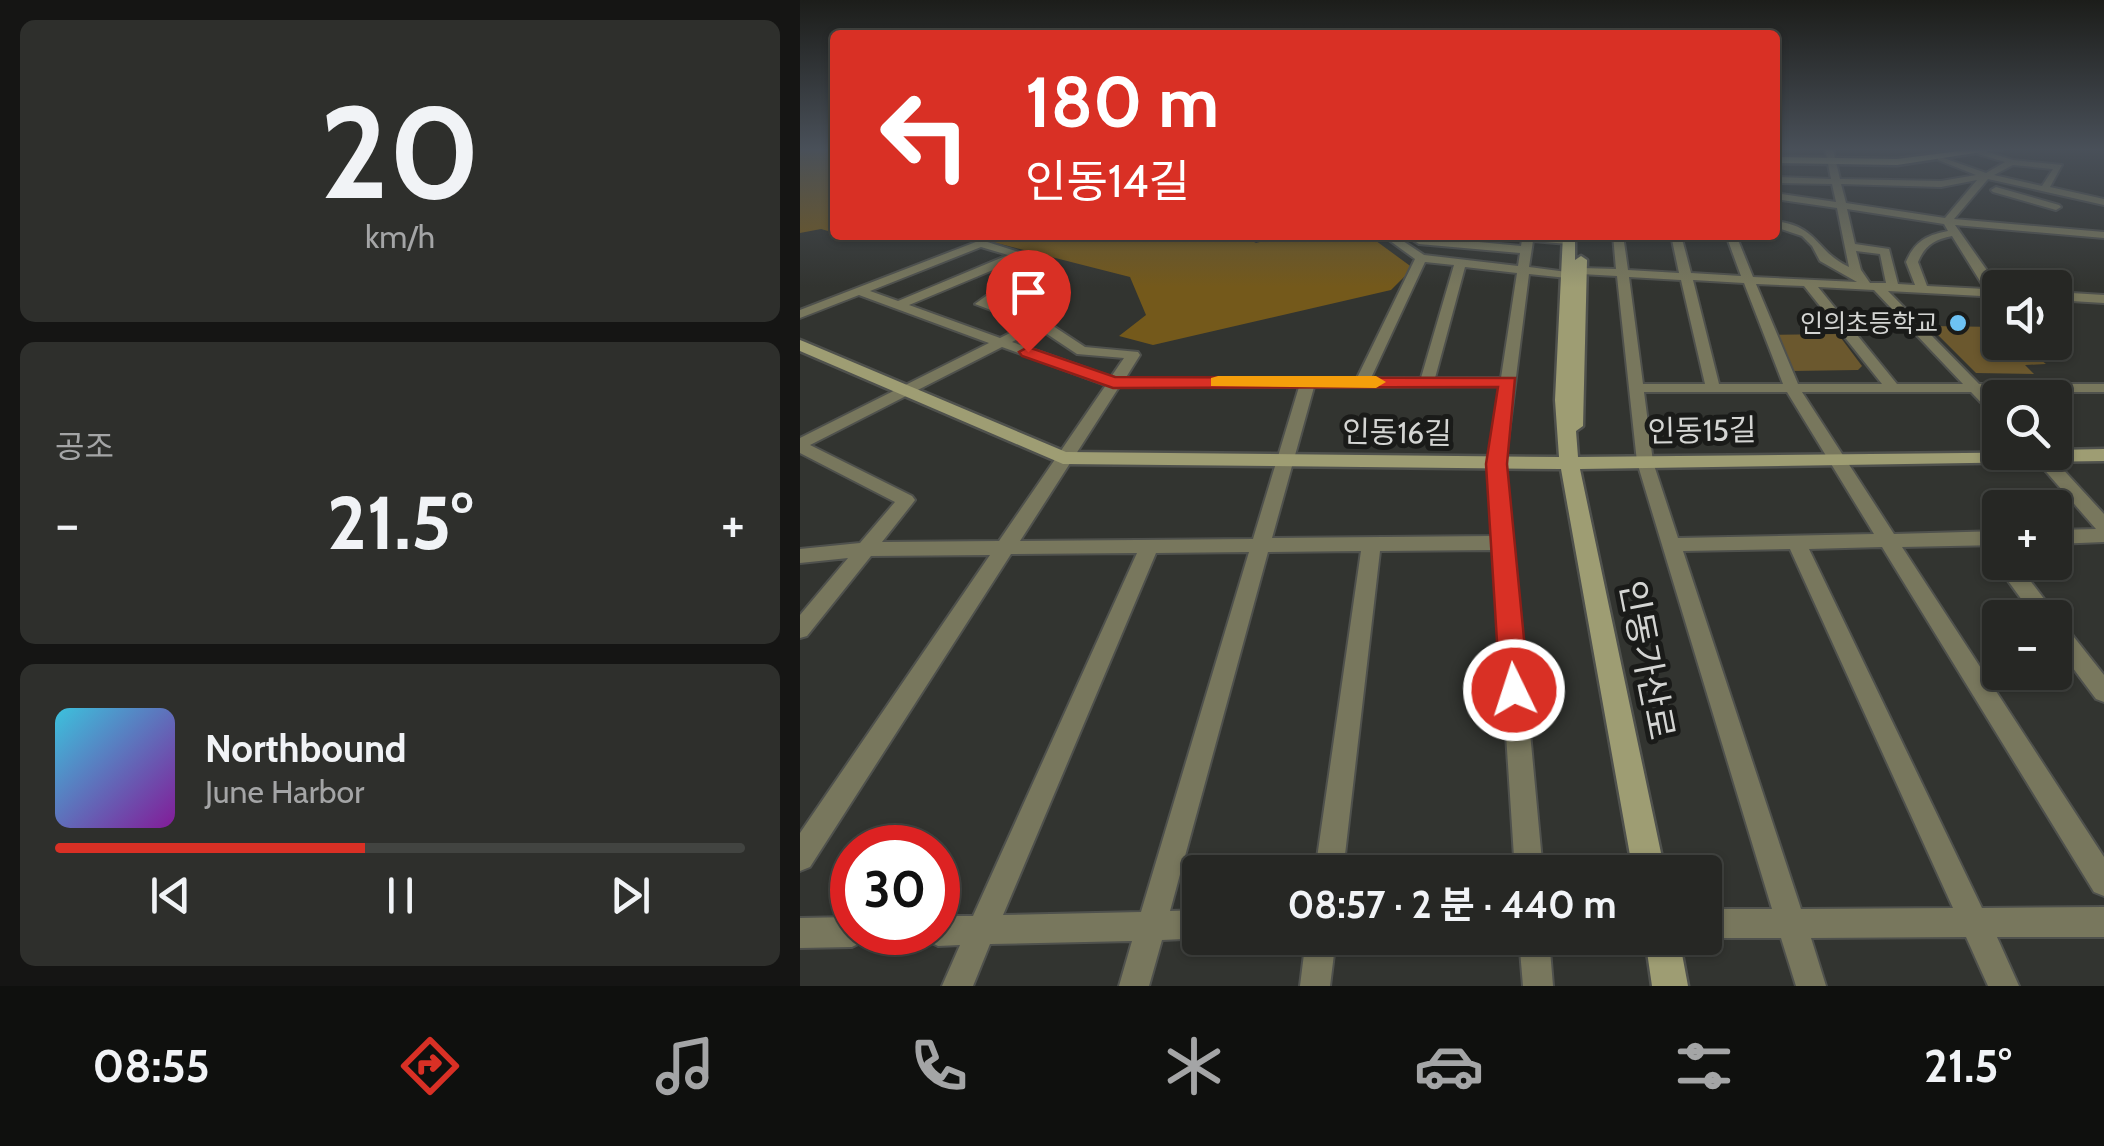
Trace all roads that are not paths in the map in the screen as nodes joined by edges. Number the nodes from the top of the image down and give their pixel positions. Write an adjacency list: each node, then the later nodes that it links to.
1 (1838, 195): 8 (street)
2 (1967, 195): 10 (street)
3 (2000, 195): 9 (street)
4 (2068, 195): 9 (street)
5 (2073, 195): 7 (street)
6 (1780, 197): 8 (street)
7 (2104, 202)
8 (1840, 206): 10 (street); 23 (street)
9 (2056, 207): 13 (street)
10 (1947, 221): 13 (street); 14 (street)
11 (2104, 222): 15 (street)
12 (1780, 224): 34 (street)
13 (2040, 227): 15 (street)
14 (1957, 232): 27 (street); 35 (street)
15 (2100, 235)
16 (1395, 240): 25 (street)
17 (1418, 240): 22 (street)
18 (1573, 240): 29 (street, 인동가산로)
19 (1619, 240): 30 (street)
20 (1677, 240): 31 (street)
21 (1733, 240): 32 (street)
22 (1527, 241): 28 (street)
23 (1850, 247): 34 (street); 34 (street)
24 (1018, 255): 36 (street); 40 (street); 42 (street)
25 (1422, 258): 26 (street); 46 (street)
26 (1461, 261): 28 (street); 47 (street)
27 (1982, 270)
28 (1523, 271): 29 (street); 48 (street)
29 (1574, 273): 30 (street); 65 (street, 인동가산로)
30 (1622, 273): 31 (street); 50 (street)
31 (1683, 276): 32 (street); 51 (street)
32 (1746, 280): 33 (street); 52 (street)
33 (1808, 283): 34 (street); 53 (street)
34 (1874, 284): 35 (street); 54 (street)
35 (1922, 289): 37 (street)
36 (859, 291): 40 (street); 41 (street)
37 (1982, 292)
38 (2072, 297): 39 (street)
39 (2104, 298)
40 (898, 305): 43 (street)
41 (800, 314)
42 (1039, 324): 43 (street); 49 (street)
43 (1000, 342): 49 (street); 56 (street)
44 (800, 344): 56 (street, 인동16길)
45 (1308, 381): 46 (street); 49 (street); 64 (street, 인동16길)
46 (1362, 382): 47 (street)
47 (1427, 382): 48 (street)
48 (1508, 382): 67 (street)
49 (1113, 383): 62 (street)
50 (1635, 388): 51 (street); 66 (street)
51 (1714, 388): 52 (street)
52 (1792, 388): 53 (street); 63 (street)
53 (1894, 388): 54 (street)
54 (1975, 388): 55 (street); 57 (street)
55 (2104, 388)
56 (904, 391): 58 (street); 62 (street, 인동16길)
57 (1982, 395)
58 (800, 445): 81 (street)
59 (1982, 455): 63 (street, 인동15길)
60 (2072, 455): 61 (street, 인동15길)
61 (2104, 455)
62 (1063, 458): 64 (street, 인동16길); 80 (street)
63 (1836, 459): 66 (street, 인동15길); 73 (street)
64 (1285, 462): 67 (street, 인동16길); 77 (street, 인동16길)
65 (1568, 462): 66 (street, 인동15길); 67 (street, 인동16길); 88 (street, 인동가산로)
66 (1645, 462): 78 (street)
67 (1496, 464): 75 (street)
68 (2053, 470): 69 (street)
69 (2104, 526)
70 (2072, 536): 71 (street)
71 (2104, 536)
72 (1982, 538): 73 (street)
73 (1890, 540): 74 (street); 90 (street)
74 (1796, 542): 78 (street); 91 (street)
75 (1503, 543): 76 (street); 87 (street)
76 (1371, 544): 77 (street); 86 (street)
77 (1261, 545): 79 (street); 96 (street, 인동16길)
78 (1672, 545): 93 (street)
79 (1150, 546): 80 (street); 98 (street)
80 (1004, 548): 81 (street); 89 (street)
81 (867, 550): 82 (street); 83 (street)
82 (800, 556)
83 (800, 630)
84 (2072, 650): 85 (street)
85 (2104, 692)
86 (1331, 855)
87 (1528, 855)
88 (1646, 855)
89 (800, 856)
90 (2104, 882)
91 (1974, 922): 92 (street); 93 (street); 110 (street)
92 (2104, 922)
93 (1792, 923): 94 (street); 109 (street)
94 (1722, 924)
95 (1182, 925): 96 (street)
96 (1152, 926): 98 (street); 105 (street, 인동16길)
97 (960, 930): 98 (street)
98 (982, 930): 104 (street)
99 (830, 932): 100 (street)
100 (800, 933)
101 (1319, 955): 106 (street)
102 (1535, 955): 107 (street)
103 (1665, 955): 108 (street)
104 (957, 986)
105 (1134, 986)
106 (1315, 986)
107 (1538, 986)
108 (1670, 986)
109 (1811, 986)
110 (2004, 986)

